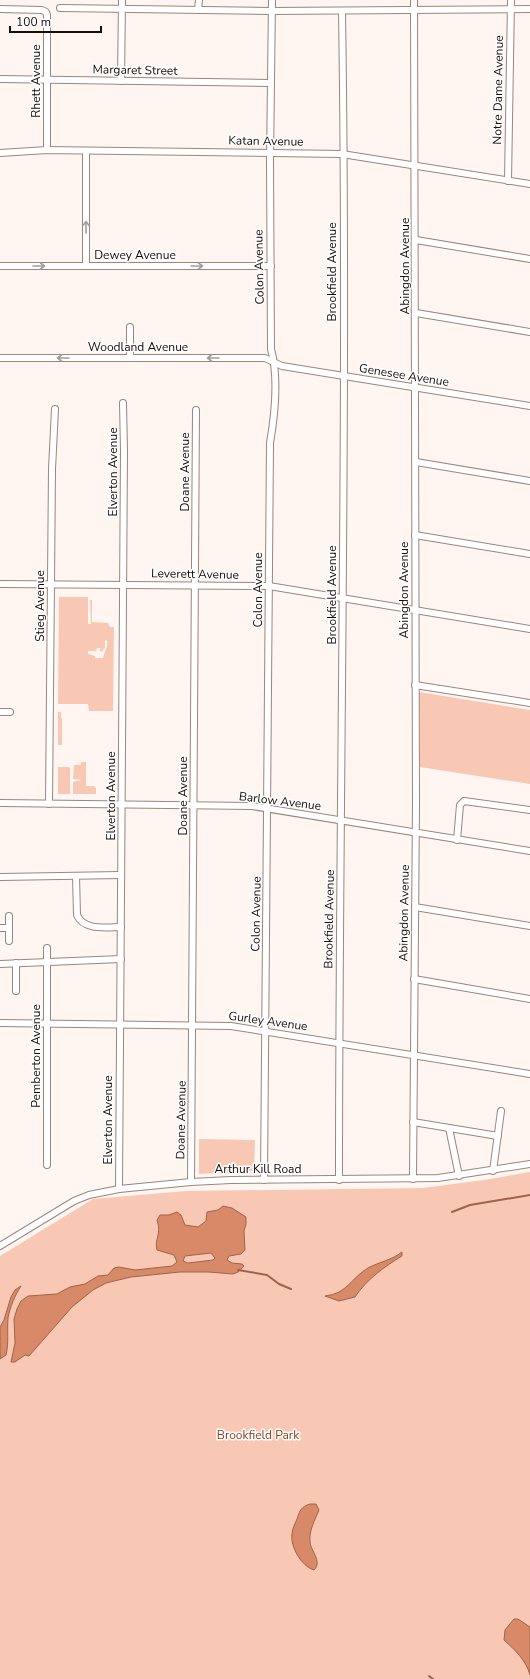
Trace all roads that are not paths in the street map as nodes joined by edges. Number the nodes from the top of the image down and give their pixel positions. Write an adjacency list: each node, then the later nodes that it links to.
1 (122, 0): 8 (street)
2 (199, 0): 11 (street)
3 (272, 0): 13 (street, Colon Avenue)
4 (414, 0): 12 (street, Abingdon Avenue)
5 (511, 0): 9 (street, Notre Dame Avenue)
6 (60, 8): 8 (street)
7 (0, 9): 16 (street, Rhett Avenue)
8 (122, 9): 11 (street); 17 (street)
9 (511, 9): 10 (street); 12 (street); 25 (street, Notre Dame Avenue)
10 (530, 9)
11 (198, 10): 13 (street)
12 (414, 10): 14 (street); 24 (street, Abingdon Avenue)
13 (271, 11): 14 (street); 18 (street, Colon Avenue)
14 (342, 11): 23 (street, Brookfield Avenue)
15 (0, 79): 16 (street, Margaret Street)
16 (47, 80): 17 (street, Margaret Street); 19 (street, Rhett Avenue)
17 (121, 81): 18 (street, Margaret Street)
18 (270, 83): 21 (street, Colon Avenue)
19 (47, 150): 20 (street, Katan Avenue); 22 (street, Katan Avenue)
20 (86, 152): 21 (street, Katan Avenue); 30 (street, one-way to 20)
21 (270, 152): 23 (street, Katan Avenue); 31 (street, Colon Avenue)
22 (0, 153)
23 (342, 154): 24 (street, Katan Avenue); 38 (street, Brookfield Avenue)
24 (415, 165): 25 (street, Katan Avenue); 27 (street, Abingdon Avenue)
25 (508, 181): 26 (street, Katan Avenue)
26 (530, 184)
27 (416, 240): 28 (street); 32 (street, Abingdon Avenue)
28 (530, 259)
29 (0, 266): 30 (street, Dewey Avenue, one-way to 30)
30 (86, 266): 31 (street, Dewey Avenue, one-way to 31)
31 (271, 266): 37 (street, Colon Avenue)
32 (416, 313): 34 (street); 39 (street, Abingdon Avenue)
33 (130, 327): 36 (street)
34 (530, 332)
35 (0, 358): 36 (street, Woodland Avenue, one-way to 35)
36 (130, 358): 37 (street, Woodland Avenue, one-way to 36)
37 (274, 362): 38 (street, Genesee Avenue); 52 (street, Colon Avenue)
38 (344, 376): 39 (street, Genesee Avenue); 53 (street, Brookfield Avenue)
39 (416, 388): 41 (street, Genesee Avenue); 44 (street, Abingdon Avenue)
40 (123, 403): 50 (street, Elverton Avenue)
41 (530, 406)
42 (54, 410): 49 (street, Stieg Avenue)
43 (196, 410): 51 (street, Doane Avenue)
44 (416, 462): 45 (street); 46 (street, Abingdon Avenue)
45 (530, 481)
46 (415, 536): 47 (street); 54 (street, Abingdon Avenue)
47 (530, 554)
48 (0, 584): 49 (street, Leverett Avenue)
49 (51, 584): 50 (street, Leverett Avenue); 61 (street, Stieg Avenue)
50 (123, 585): 51 (street, Leverett Avenue); 62 (street, Elverton Avenue)
51 (196, 585): 52 (street, Leverett Avenue); 63 (street, Doane Avenue)
52 (269, 586): 53 (street, Leverett Avenue); 64 (street, Colon Avenue)
53 (343, 598): 54 (street, Leverett Avenue); 66 (street, Brookfield Avenue)
54 (415, 610): 55 (street, Leverett Avenue); 56 (street, Abingdon Avenue)
55 (530, 629)
56 (415, 685): 57 (street); 67 (street, Abingdon Avenue)
57 (530, 703)
58 (0, 712): 59 (street)
59 (10, 712)
60 (0, 803): 61 (street, Barlow Avenue)
61 (49, 804): 62 (street, Barlow Avenue)
62 (122, 804): 63 (street, Barlow Avenue); 70 (street, Elverton Avenue)
63 (194, 805): 64 (street, Barlow Avenue); 91 (street, Doane Avenue)
64 (268, 808): 66 (street, Barlow Avenue); 92 (street, Colon Avenue)
65 (530, 810): 68 (street)
66 (341, 821): 67 (street, Barlow Avenue); 93 (street, Brookfield Avenue)
67 (416, 833): 68 (street, Barlow Avenue); 73 (street, Abingdon Avenue)
68 (457, 840): 69 (street, Barlow Avenue)
69 (530, 851)
70 (121, 875): 71 (street); 76 (street, Elverton Avenue)
71 (76, 876): 72 (street); 76 (street)
72 (0, 877)
73 (415, 907): 75 (street); 85 (street, Abingdon Avenue)
74 (9, 916): 78 (street)
75 (530, 926)
76 (121, 927): 81 (street, Elverton Avenue)
77 (0, 928): 78 (street)
78 (9, 928): 79 (street)
79 (9, 942)
80 (48, 948): 82 (street, Pemberton Avenue)
81 (121, 960): 82 (street); 90 (street, Elverton Avenue)
82 (47, 962): 83 (street); 89 (street, Pemberton Avenue)
83 (16, 963): 84 (street); 86 (street)
84 (0, 964)
85 (414, 979): 87 (street); 94 (street, Abingdon Avenue)
86 (16, 991)
87 (530, 999)
88 (0, 1023): 89 (street, Gurley Avenue)
89 (48, 1023): 90 (street, Gurley Avenue); 101 (street, Pemberton Avenue)
90 (119, 1024): 91 (street, Gurley Avenue); 108 (street, Elverton Avenue)
91 (193, 1024): 92 (street, Gurley Avenue); 107 (street, Doane Avenue)
92 (266, 1030): 93 (street, Gurley Avenue); 105 (street, Colon Avenue)
93 (339, 1042): 94 (street, Gurley Avenue); 106 (street, Brookfield Avenue)
94 (414, 1056): 95 (street, Gurley Avenue); 97 (street, Abingdon Avenue)
95 (530, 1074)
96 (501, 1111): 99 (street)
97 (413, 1122): 98 (street); 104 (street, Abingdon Avenue)
98 (449, 1128): 99 (street); 103 (street)
99 (498, 1136): 102 (street)
100 (530, 1164): 102 (street, Arthur Kill Road)
101 (47, 1165)
102 (493, 1170): 103 (street, Arthur Kill Road)
103 (459, 1176): 104 (street, Arthur Kill Road)
104 (412, 1179): 106 (street, Arthur Kill Road)
105 (264, 1180): 106 (street, Arthur Kill Road); 107 (street, Arthur Kill Road)
106 (339, 1180)
107 (191, 1182): 108 (street, Arthur Kill Road)
108 (119, 1189): 109 (street, Arthur Kill Road)
109 (0, 1246)

